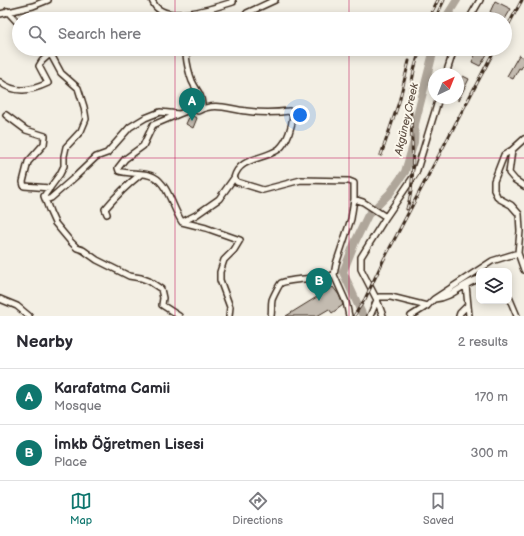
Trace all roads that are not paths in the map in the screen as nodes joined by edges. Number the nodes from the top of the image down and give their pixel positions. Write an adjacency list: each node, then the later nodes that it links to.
1 (48, 0): 6 (street)
2 (152, 0): 7 (street)
3 (232, 0): 8 (street)
4 (275, 0): 9 (street)
5 (480, 0): 10 (street)
6 (7, 11): 11 (street); 12 (street)
7 (164, 12)
8 (190, 12)
9 (249, 12)
10 (473, 12)
11 (0, 14)
12 (12, 16)
13 (46, 56): 18 (street)
14 (52, 56): 28 (street)
15 (186, 56): 20 (street)
16 (452, 56): 17 (street)
17 (448, 68)
18 (0, 82)
19 (437, 104): 32 (street)
20 (194, 109): 21 (street); 26 (street)
21 (179, 114): 25 (street); 30 (street)
22 (6, 115): 28 (street)
23 (524, 139): 24 (street)
24 (512, 150): 27 (street); 34 (street)
25 (141, 174): 31 (street); 33 (street)
26 (234, 178): 29 (street); 33 (street)
27 (524, 186)
28 (50, 188): 30 (street)
29 (354, 199): 32 (street); 36 (street)
30 (46, 200): 47 (street)
31 (107, 214)
32 (386, 217): 41 (street)
33 (182, 222): 48 (street)
34 (518, 253): 35 (street); 40 (street)
35 (524, 270)
36 (334, 275): 49 (street); 50 (street)
37 (476, 280): 38 (street)
38 (466, 285): 40 (street); 44 (street)
39 (0, 299): 46 (street)
40 (434, 299): 43 (street)
41 (377, 300): 43 (street); 45 (street); 51 (street)
42 (512, 304): 55 (street)
43 (426, 306): 52 (street)
44 (467, 306): 53 (street); 54 (street)
45 (371, 314)
46 (29, 316)
47 (179, 316)
48 (229, 316)
49 (271, 316)
50 (349, 316)
51 (383, 316)
52 (411, 316)
53 (459, 316)
54 (469, 316)
55 (517, 316)

